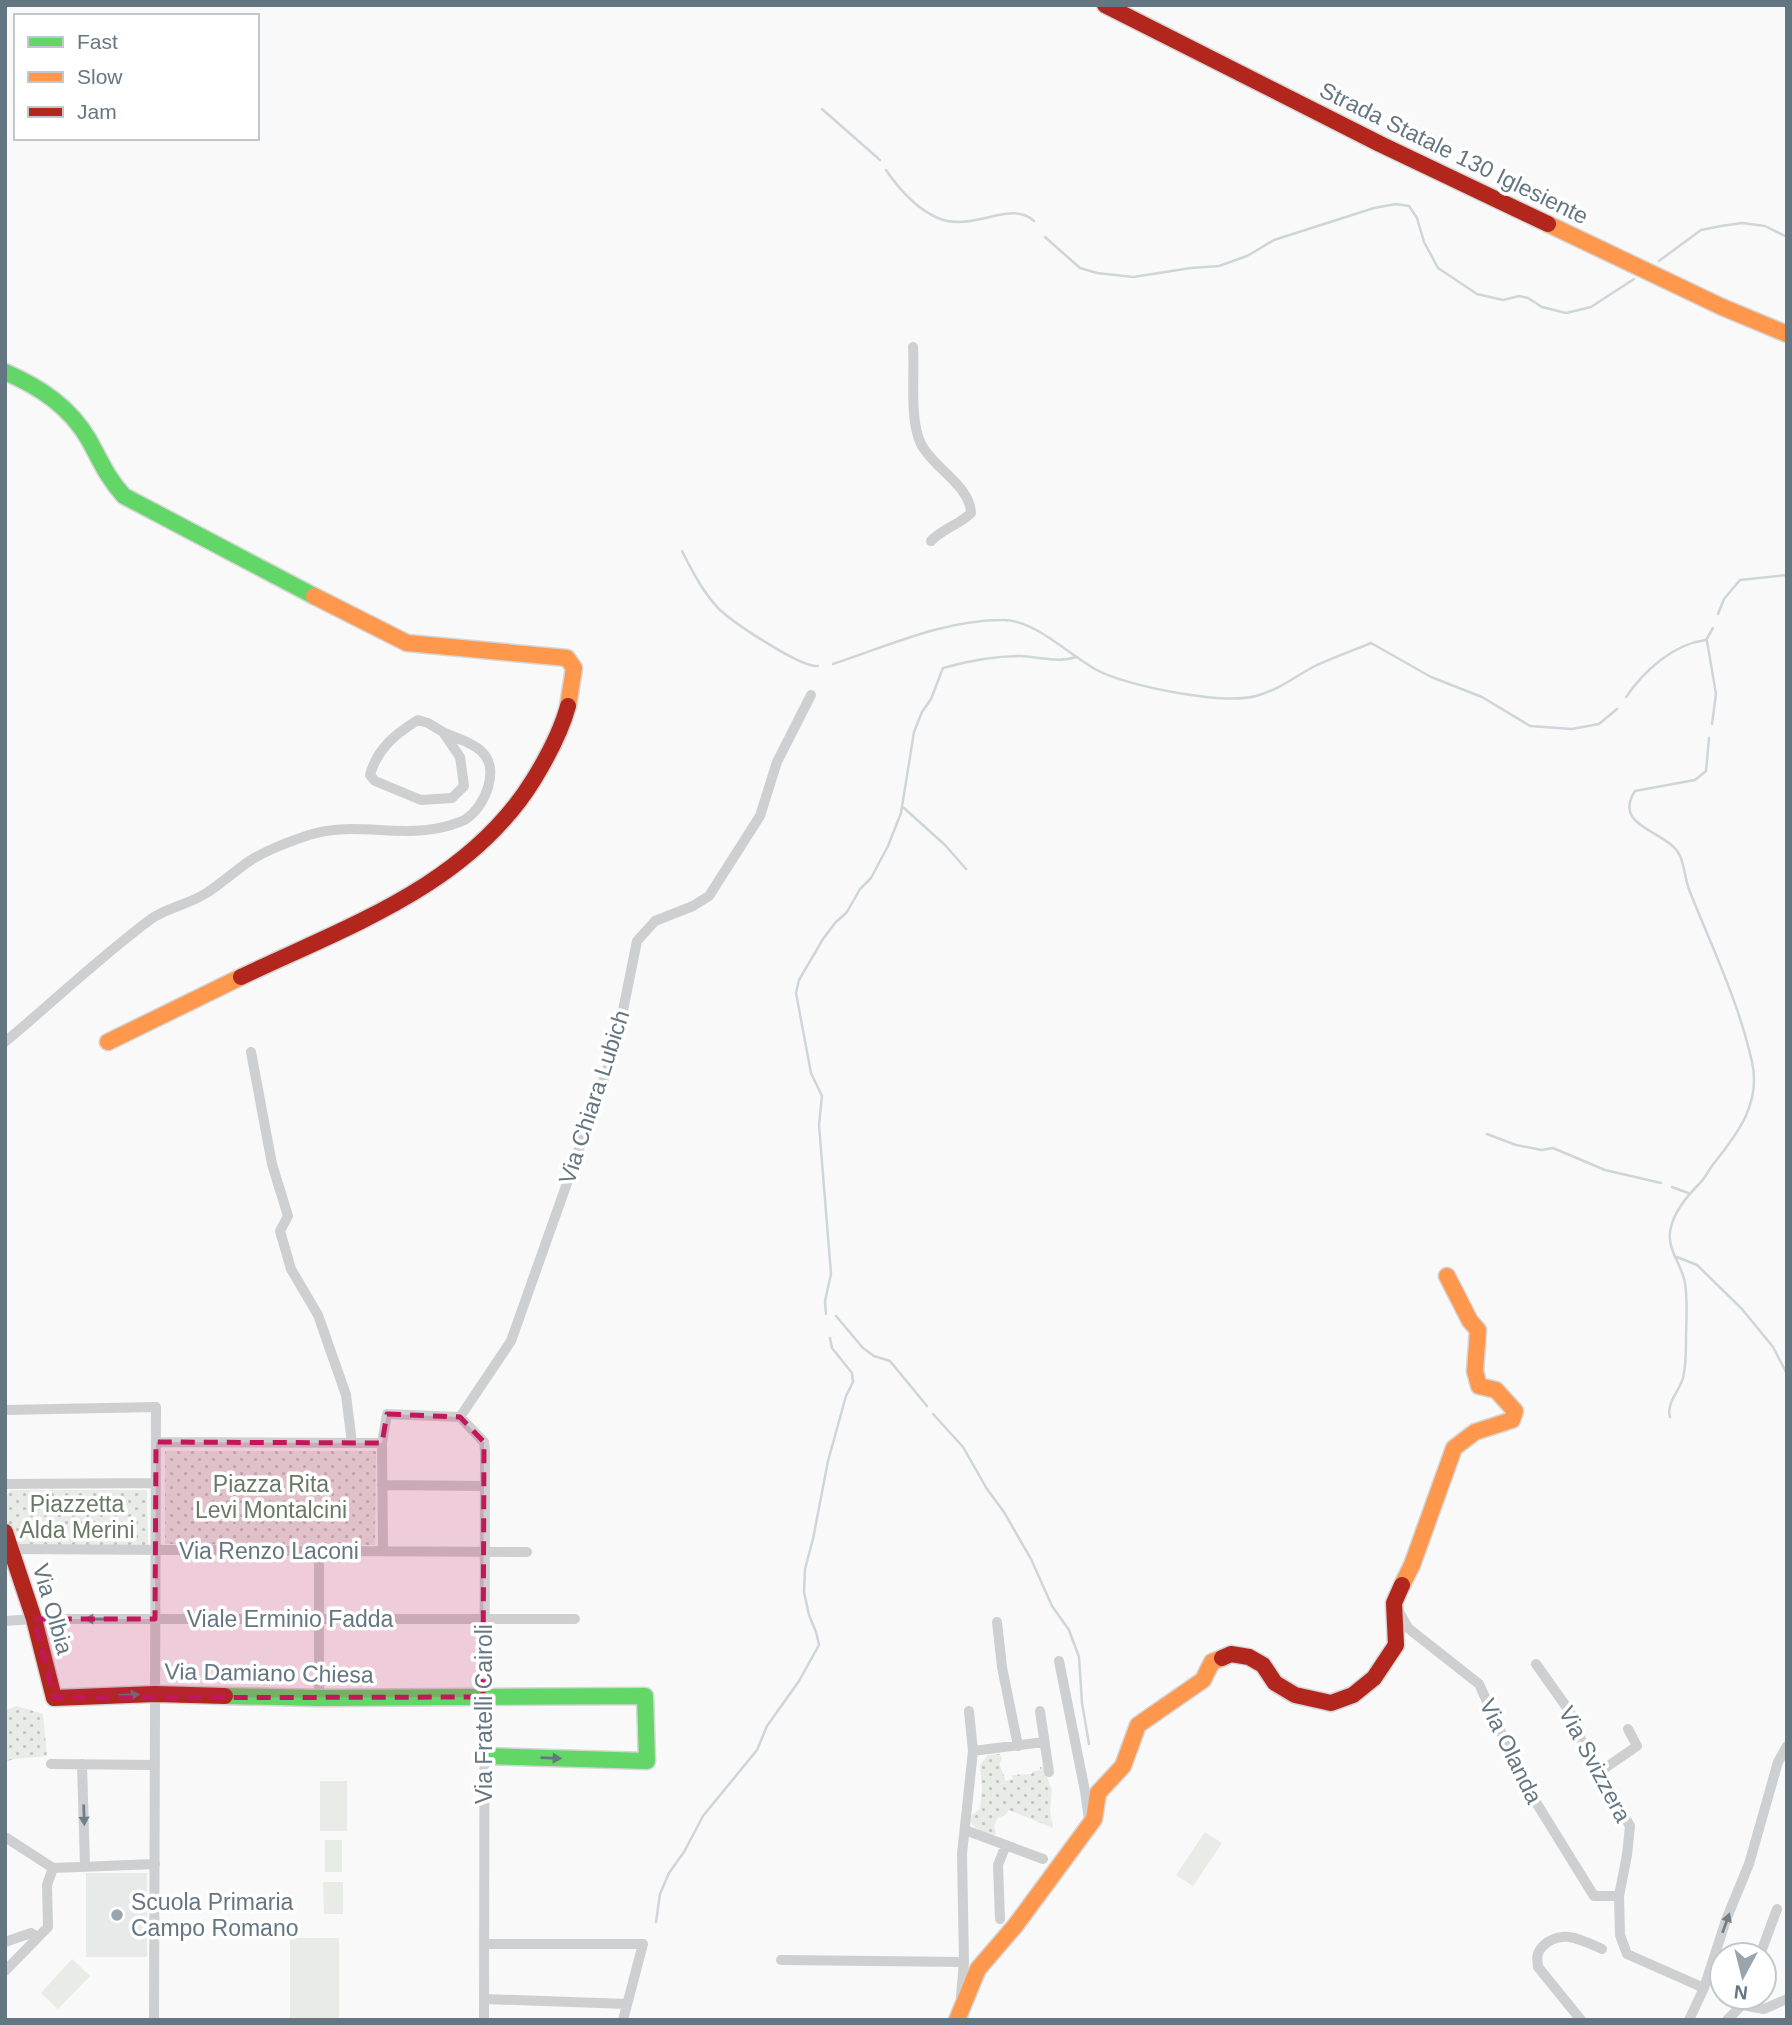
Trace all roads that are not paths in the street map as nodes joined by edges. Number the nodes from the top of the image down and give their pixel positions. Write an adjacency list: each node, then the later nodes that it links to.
1 (1105, 5): 2 (main road, Strada Statale 130 Iglesiente)
2 (1787, 334)
3 (912, 347): 5 (street)
4 (5, 372): 9 (main road)
5 (931, 541)
6 (811, 695): 13 (street, Via Chiara Lubich)
7 (443, 732): 7 (street); 8 (street)
8 (5, 1042)
9 (108, 1042)
10 (251, 1052): 15 (street)
11 (1447, 1276): 28 (main road)
12 (5, 1410): 14 (street)
13 (460, 1417): 16 (street); 20 (street, Via Fratelli Cairoli)
14 (156, 1443): 15 (street); 17 (street)
15 (352, 1443): 16 (street)
16 (382, 1443): 19 (street)
17 (156, 1483): 18 (street); 23 (street)
18 (5, 1484)
19 (382, 1485): 20 (street); 25 (street)
20 (484, 1486): 26 (street, Via Fratelli Cairoli)
21 (5, 1532): 22 (main road, Via Olbia)
22 (12, 1549): 23 (street, Via Renzo Laconi); 29 (main road, Via Olbia)
23 (155, 1550): 24 (street, Via Renzo Laconi); 30 (street)
24 (319, 1551): 25 (street, Via Renzo Laconi); 31 (street)
25 (383, 1551): 26 (street, Via Renzo Laconi)
26 (484, 1552): 27 (street, Via Renzo Laconi); 32 (street, Via Fratelli Cairoli)
27 (527, 1552)
28 (1394, 1603): 55 (main road); 63 (street, Via Olanda)
29 (34, 1619): 30 (street, Viale Erminio Fadda, one-way to 29); 34 (street, Viale Erminio Fadda); 40 (main road, Via Olbia)
30 (155, 1619): 31 (street, Viale Erminio Fadda); 38 (street)
31 (318, 1619): 32 (street, Viale Erminio Fadda); 41 (street)
32 (485, 1619): 33 (street, Viale Erminio Fadda); 39 (street, Via Fratelli Cairoli)
33 (575, 1619)
34 (5, 1620)
35 (997, 1622): 46 (street)
36 (1059, 1661): 55 (street)
37 (1536, 1664): 54 (street, Via Svizzera)
38 (155, 1694): 40 (main road, Via Damiano Chiesa, one-way to 38); 41 (main road, Via Damiano Chiesa); 52 (street)
39 (483, 1697): 41 (main road, Via Damiano Chiesa); 49 (street, Via Fratelli Cairoli); 49 (main road, Via Damiano Chiesa, one-way to 39)
40 (54, 1698)
41 (319, 1698)
42 (969, 1711): 48 (street)
43 (1040, 1711): 45 (street)
44 (1628, 1729): 54 (street)
45 (1044, 1742): 46 (street); 53 (street)
46 (1018, 1746): 48 (street)
47 (1787, 1746): 74 (street, one-way to 47)
48 (973, 1751): 56 (street)
49 (483, 1756): 69 (street, Via Fratelli Cairoli)
50 (51, 1764): 51 (street)
51 (82, 1764): 52 (street); 61 (street, one-way to 61)
52 (155, 1765): 60 (street)
53 (1049, 1772)
54 (1598, 1773): 63 (street, Via Svizzera)
55 (1090, 1824): 77 (main road)
56 (965, 1830): 58 (street); 72 (street)
57 (5, 1837): 62 (street)
58 (1006, 1845): 59 (street); 65 (street)
59 (1043, 1859)
60 (155, 1864): 61 (street); 78 (street)
61 (85, 1866): 62 (street)
62 (53, 1868): 66 (street)
63 (1619, 1896): 74 (street, Via Svizzera)
64 (1777, 1909): 68 (street)
65 (1000, 1919)
66 (38, 1937): 67 (street); 73 (street)
67 (5, 1941)
68 (1765, 1941)
69 (484, 1944): 75 (street, Via Fratelli Cairoli); 76 (street)
70 (1602, 1949): 81 (street)
71 (781, 1960): 72 (street)
72 (964, 1962): 77 (street)
73 (5, 1970)
74 (1704, 1988): 82 (street)
75 (484, 1999): 76 (street); 79 (street, Via Fratelli Cairoli)
76 (627, 2004): 80 (street)
77 (959, 2013)
78 (154, 2020)
79 (484, 2020)
80 (623, 2020)
81 (1581, 2020)
82 (1689, 2020)

